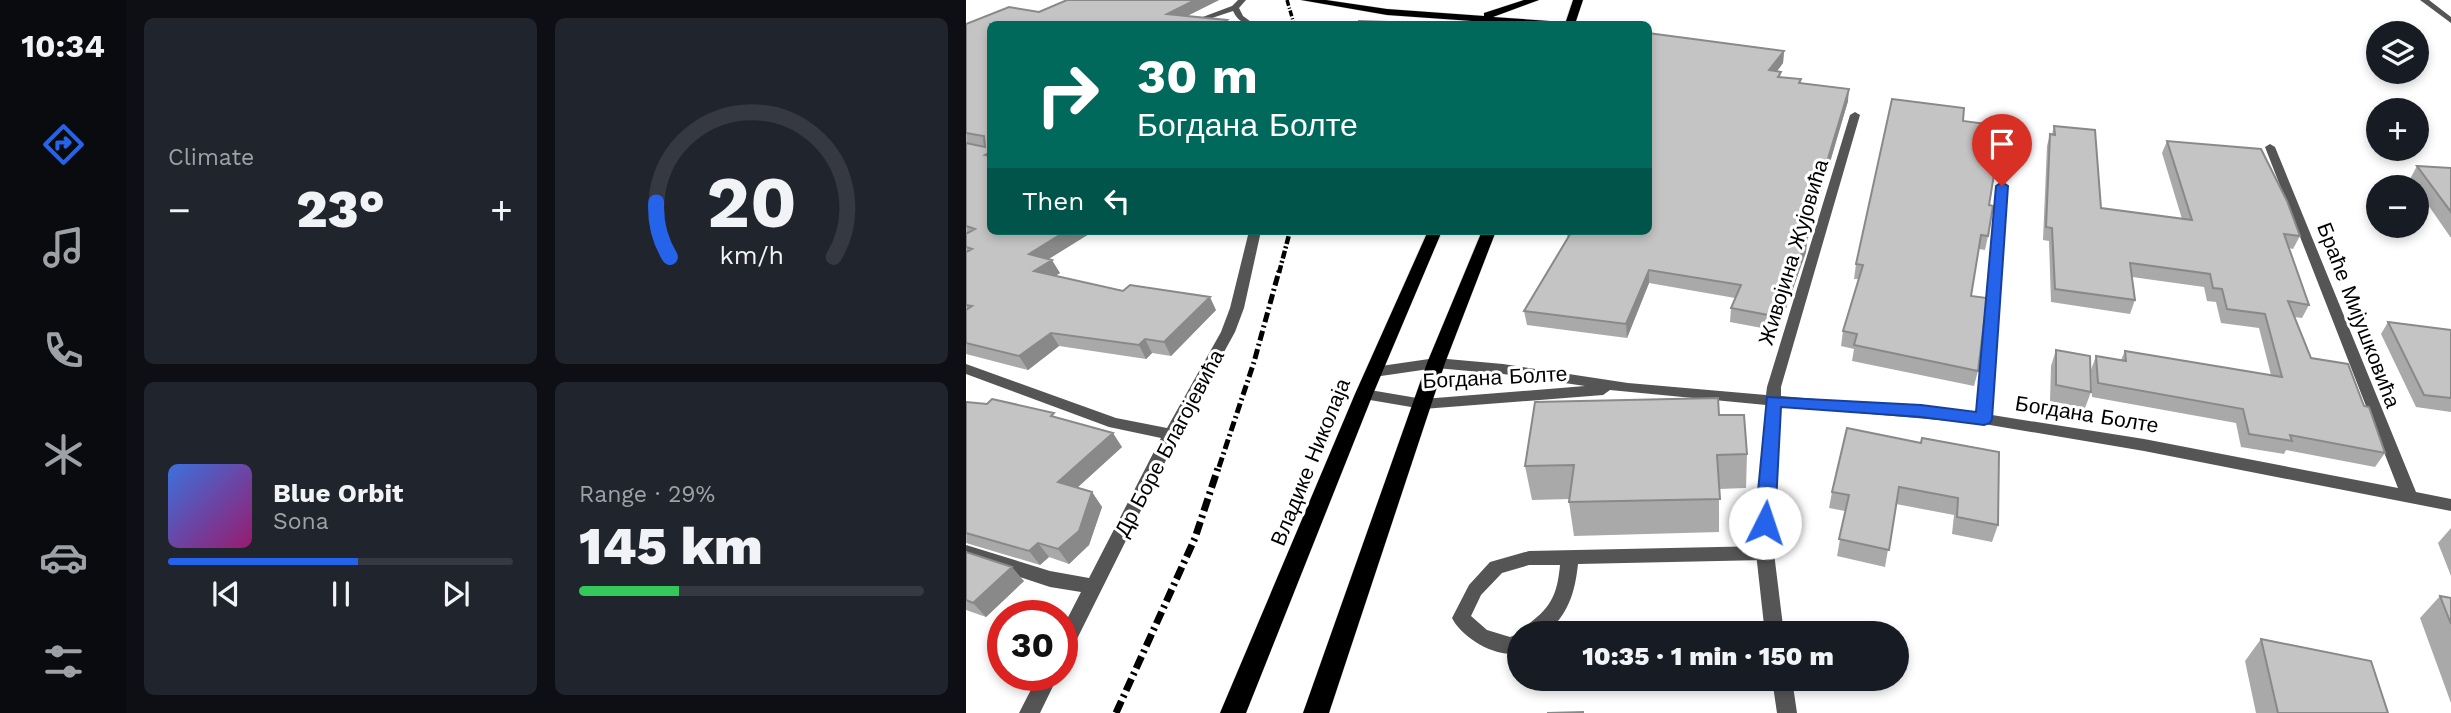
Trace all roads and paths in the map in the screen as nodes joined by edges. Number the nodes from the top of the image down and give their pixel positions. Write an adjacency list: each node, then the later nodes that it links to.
1 (1242, 0): 6 (street)
2 (1306, 0): 7 (main road)
3 (1578, 0): 13 (main road)
4 (2424, 0): 14 (street)
5 (1539, 5): 8 (main road)
6 (1234, 8): 9 (street); 10 (street)
7 (1387, 12): 8 (main road); 11 (main road)
8 (1464, 18): 12 (main road)
9 (1197, 21)
10 (1247, 21)
11 (1428, 21)
12 (1500, 21)
13 (1571, 21)
14 (2451, 21)
15 (1854, 115): 26 (street, Живојина Жујовића)
16 (2270, 146): 30 (street, Браће Мијушковића)
17 (2002, 186): 28 (street)
18 (1254, 235): 29 (street, Др Боре Благојевића)
19 (1433, 235): 23 (main road, Владике Николаја)
20 (1487, 235): 21 (main road)
21 (1436, 363): 23 (street, Богдана Болте); 24 (street, Богдана Болте); 27 (main road)
22 (966, 369): 29 (street)
23 (1374, 372): 25 (main road, Владике Николаја)
24 (1628, 388): 26 (street, Богдана Болте); 27 (street, Богдана Болте)
25 (1364, 394): 27 (street, Богдана Болте); 43 (main road, Владике Николаја)
26 (1773, 401): 28 (street, Богдана Болте); 33 (street, Живојина Жујовића)
27 (1423, 404): 44 (main road)
28 (1984, 419): 30 (street, Богдана Болте)
29 (1171, 434): 35 (street, Др Боре Благојевића)
30 (2410, 498): 31 (street, Богдана Болте)
31 (2451, 505)
32 (966, 552): 35 (street)
33 (1765, 553): 34 (street); 38 (street, Живојина Жујовића)
34 (1570, 557): 37 (street); 39 (street)
35 (1094, 586): 36 (street, Др Боре Благојевића)
36 (1078, 618)
37 (1548, 621)
38 (1773, 621)
39 (1507, 645)
40 (1040, 691): 42 (street)
41 (1784, 691): 45 (street)
42 (1029, 713)
43 (1233, 713)
44 (1316, 713)
45 (1787, 713)

